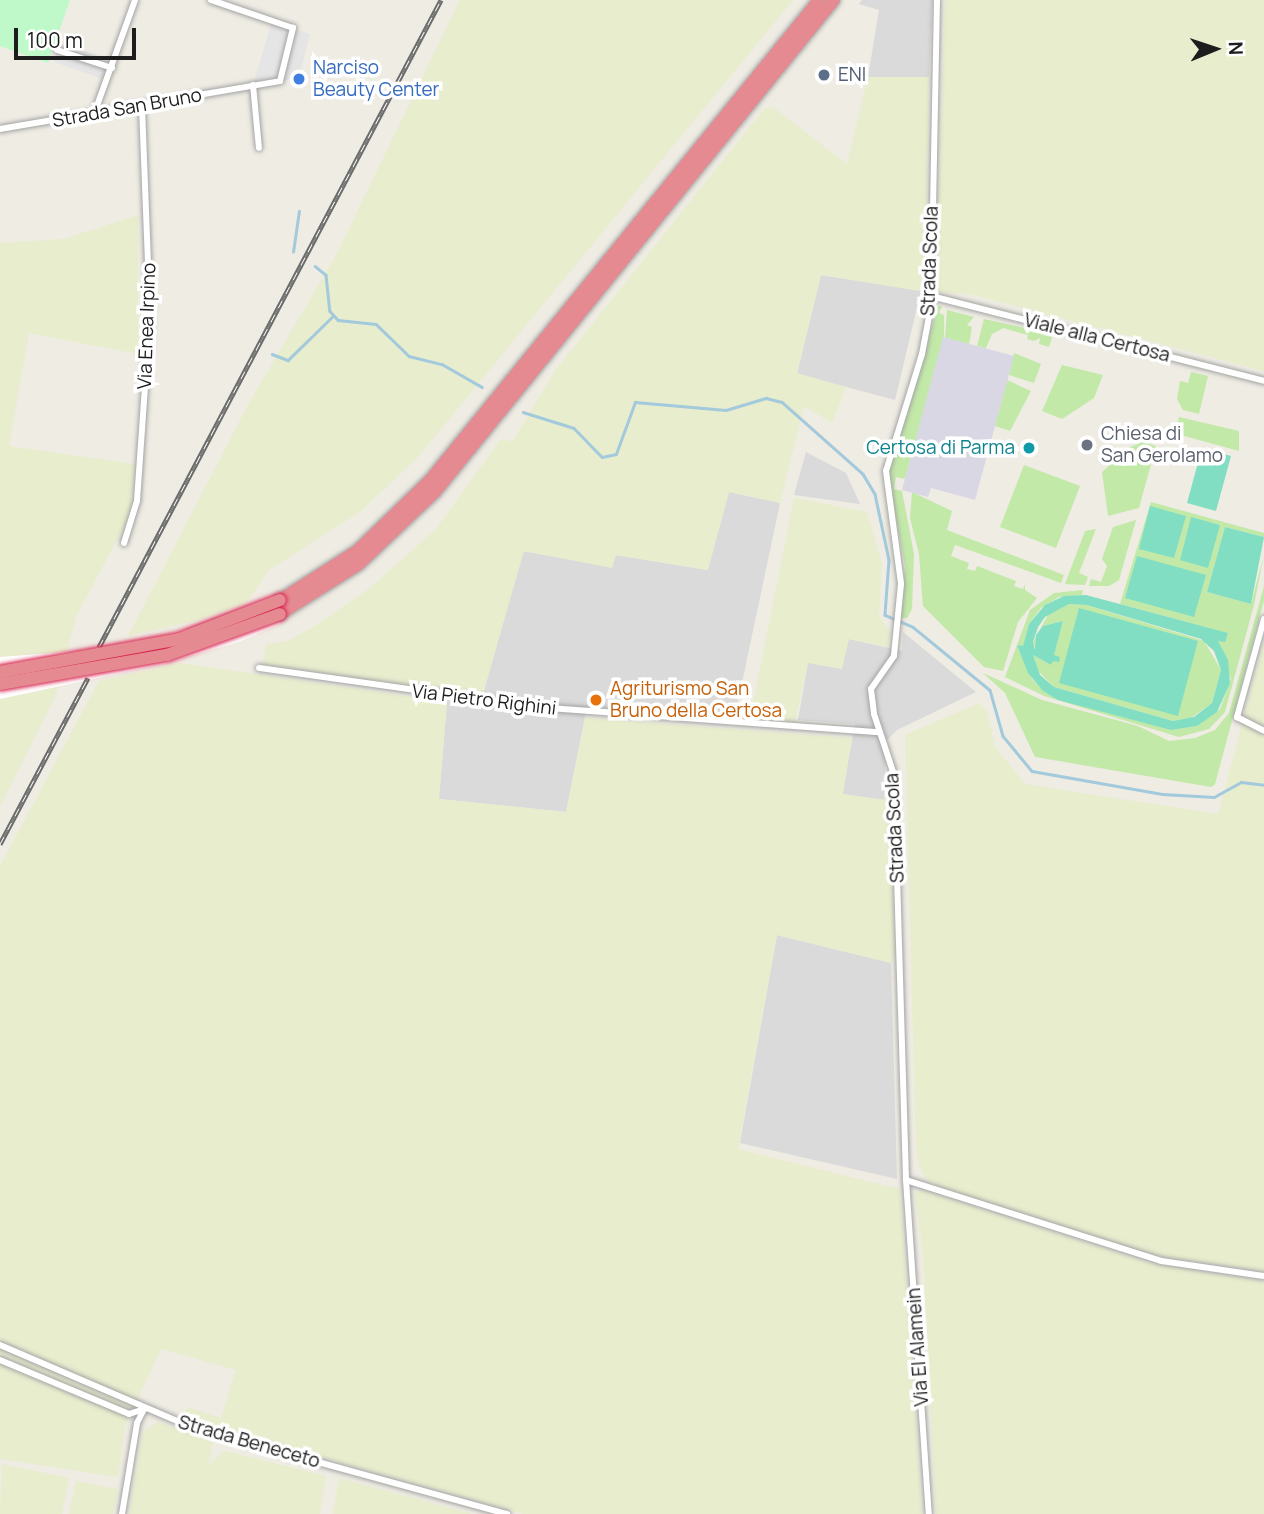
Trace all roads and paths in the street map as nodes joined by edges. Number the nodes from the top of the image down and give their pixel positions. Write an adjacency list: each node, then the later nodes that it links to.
1 (135, 0): 7 (street)
2 (211, 0): 8 (street, Strada San Bruno)
3 (819, 0): 18 (highway, bridge)
4 (834, 0): 19 (highway, bridge)
5 (937, 0): 13 (street, Strada Scola)
6 (57, 50): 7 (street)
7 (112, 68): 10 (street)
8 (253, 85): 9 (street, Strada San Bruno); 12 (street)
9 (142, 106): 10 (street, Strada San Bruno); 15 (street, Via Enea Irpino)
10 (94, 114): 11 (street, Strada San Bruno)
11 (0, 129)
12 (259, 148)
13 (931, 296): 14 (street, Viale alla Certosa); 21 (street, Strada Scola)
14 (1264, 381)
15 (124, 543)
16 (1264, 619): 20 (street)
17 (259, 668): 21 (street, Via Pietro Righini)
18 (0, 672)
19 (0, 684)
20 (1264, 731)
21 (879, 732): 22 (street, Strada Scola)
22 (906, 1180): 23 (street); 29 (street, Via El Alamein)
23 (1264, 1276)
24 (0, 1345): 26 (street, Strada Beneceto)
25 (0, 1360): 26 (street)
26 (144, 1409): 27 (street); 28 (street, Strada Beneceto)
27 (122, 1514)
28 (507, 1514)
29 (929, 1514)

